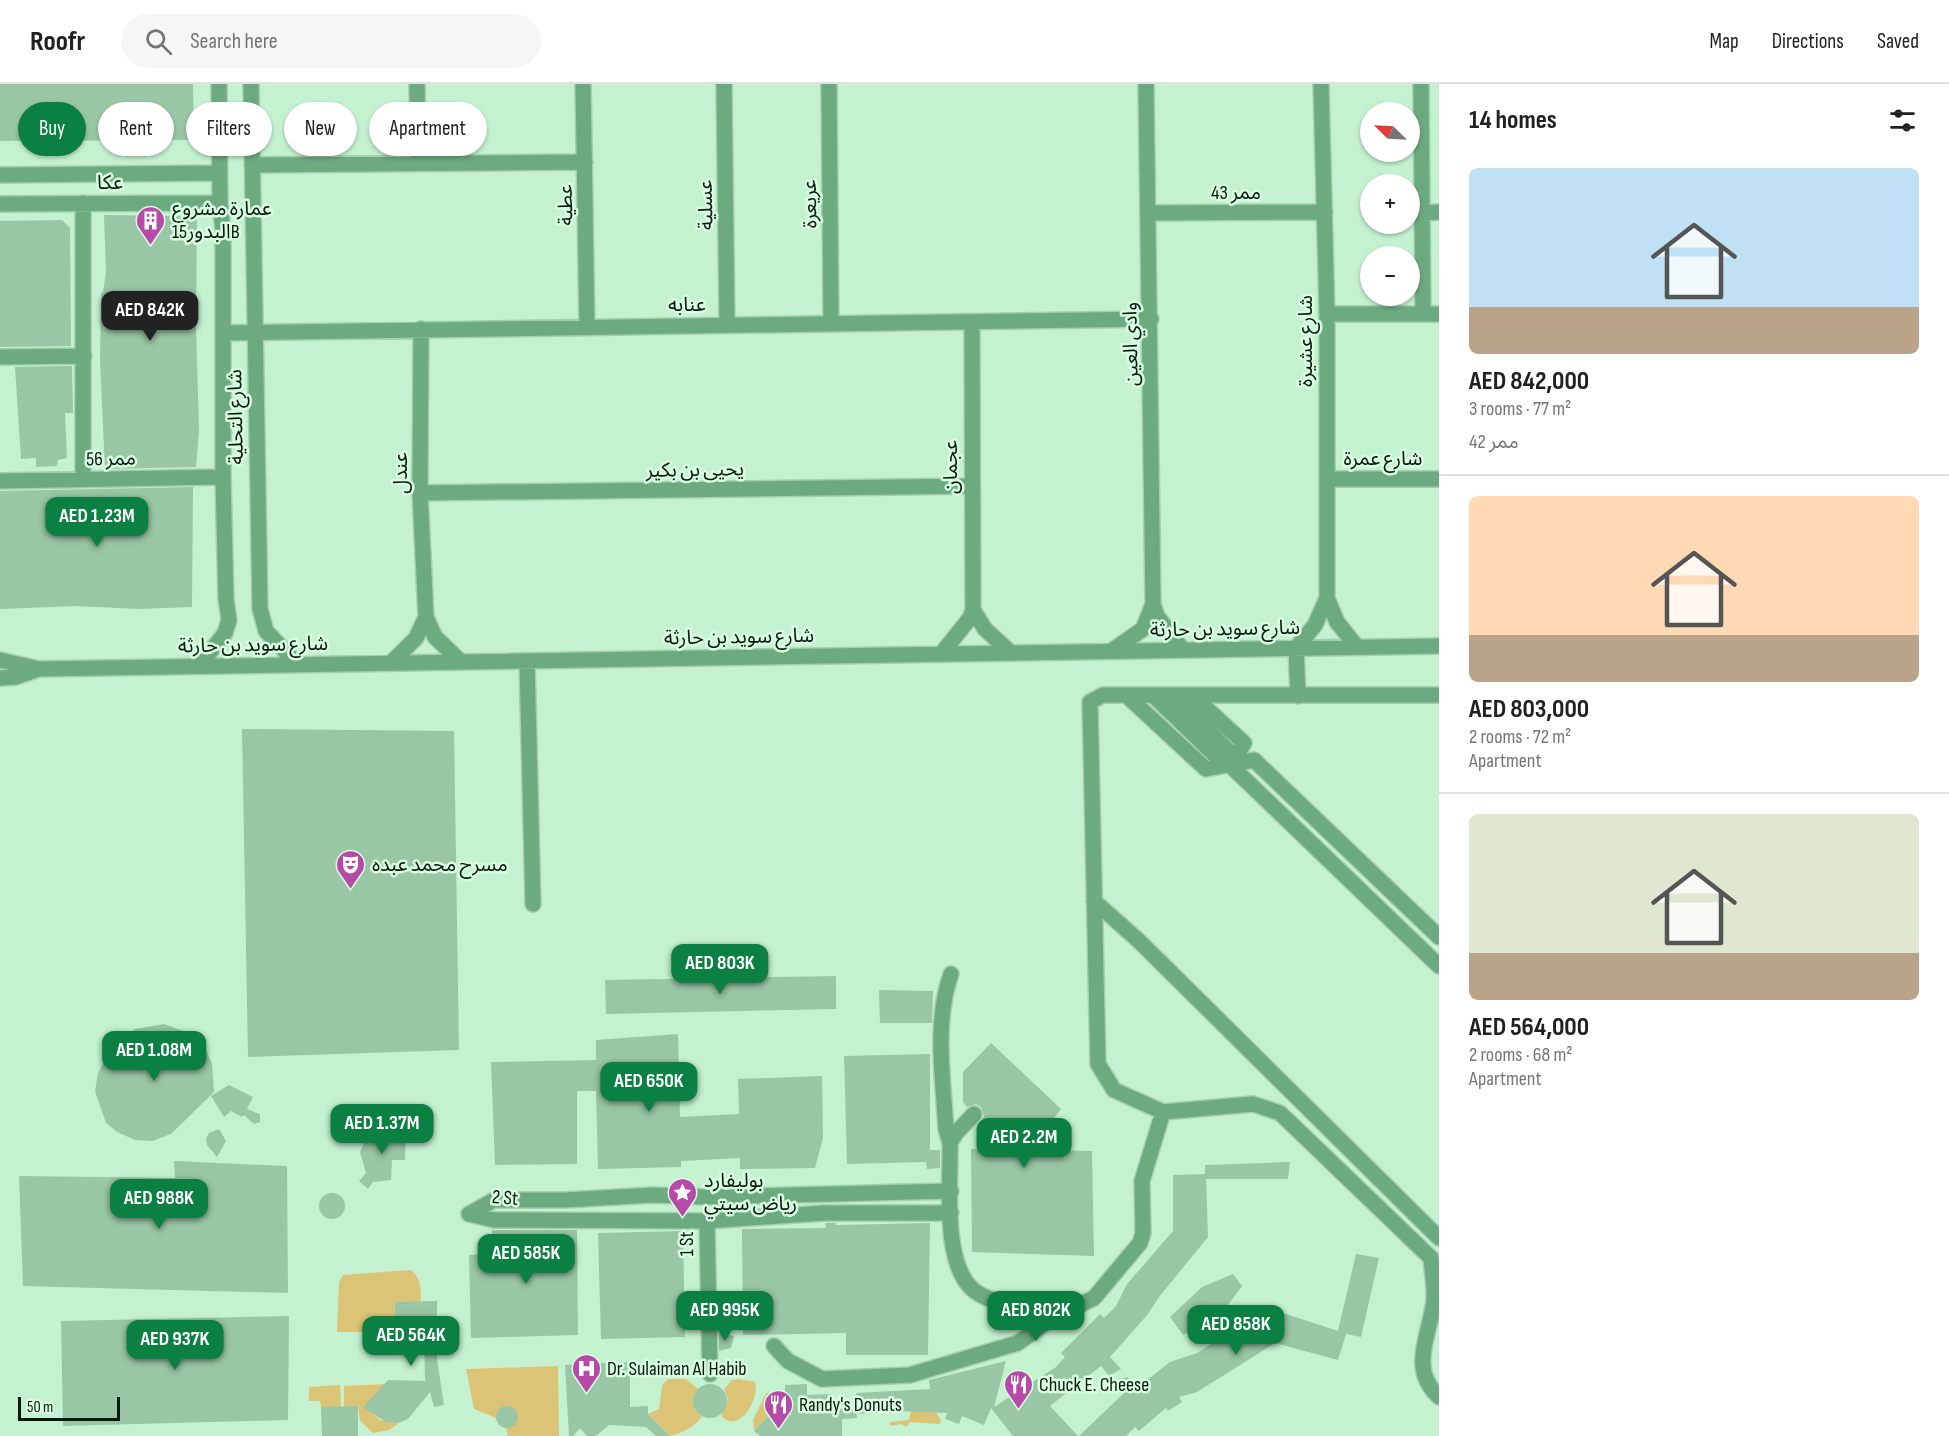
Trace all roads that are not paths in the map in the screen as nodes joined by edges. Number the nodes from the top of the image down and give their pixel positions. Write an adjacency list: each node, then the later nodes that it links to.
1 (219, 84): 13 (street, شارع التحلية)
2 (251, 84): 12 (street, شارع التحلية)
3 (417, 84): 11 (street)
4 (583, 84): 10 (street, عطية)
5 (724, 84): 27 (street, عسلية)
6 (829, 84): 26 (street, عريعرة)
7 (1146, 84): 19 (street, وادي العين)
8 (1321, 84): 20 (street, شارع عشيرة)
9 (1421, 84): 21 (street)
10 (585, 162): 11 (street); 28 (street, عطية)
11 (418, 163): 12 (street)
12 (252, 165): 30 (street, شارع التحلية)
13 (219, 173): 14 (street, عكا); 16 (street, شارع التحلية)
14 (0, 175)
15 (83, 203): 16 (street, عكا); 17 (street, عكا); 32 (street)
16 (220, 203): 31 (street, شارع التحلية)
17 (0, 204)
18 (1439, 212): 21 (street)
19 (1149, 213): 20 (street, ممر 43); 24 (street, وادي العين)
20 (1324, 213): 22 (street, شارع عشيرة)
21 (1422, 213): 23 (street)
22 (1327, 314): 23 (street); 36 (street, شارع عشيرة)
23 (1431, 314)
24 (1151, 319): 25 (street, عنابه); 42 (street, وادي العين)
25 (972, 323): 26 (street, عنابه); 39 (street, عجمان)
26 (831, 324): 27 (street, عنابه)
27 (727, 325): 28 (street, عنابه)
28 (587, 326): 29 (street, عنابه)
29 (421, 329): 30 (street, عنابه); 40 (street, عندل)
30 (255, 332): 31 (street, عنابه); 56 (street, شارع التحلية)
31 (224, 333): 34 (street, شارع التحلية)
32 (84, 356): 33 (street); 35 (street)
33 (0, 357)
34 (223, 477): 35 (street, ممر 56); 57 (street, شارع التحلية)
35 (83, 479): 38 (street, ممر 56)
36 (1327, 479): 37 (street, شارع عمرة); 41 (street, شارع عشيرة)
37 (1439, 479)
38 (0, 481)
39 (971, 486): 40 (street, يحيى بن بكير); 43 (street, عجمان)
40 (420, 493): 44 (street, عندل)
41 (1327, 598): 46 (street, شارع عشيرة); 47 (street, شارع عشيرة)
42 (1153, 604): 48 (street, وادي العين); 49 (street, وادي العين)
43 (973, 610): 50 (street); 51 (street)
44 (426, 617): 54 (street, عندل); 55 (street)
45 (1439, 646): 46 (street, شارع سويد بن حارثة)
46 (1357, 647): 47 (street, شارع سويد بن حارثة)
47 (1296, 648): 49 (street, شارع سويد بن حارثة); 64 (street)
48 (1113, 650): 49 (street, شارع سويد بن حارثة); 50 (street, شارع سويد بن حارثة)
49 (1183, 650)
50 (1010, 652): 51 (street, شارع سويد بن حارثة)
51 (942, 653): 53 (street, شارع سويد بن حارثة)
52 (0, 660): 58 (street)
53 (527, 661): 54 (street, شارع سويد بن حارثة); 68 (street)
54 (461, 662): 55 (street, شارع سويد بن حارثة)
55 (391, 663): 56 (street, شارع سويد بن حارثة)
56 (297, 664): 57 (street, شارع سويد بن حارثة)
57 (200, 665): 58 (street, شارع سويد بن حارثة)
58 (39, 669): 59 (street)
59 (0, 678)
60 (1126, 695): 61 (street); 66 (street); 67 (street)
61 (1152, 695): 62 (street); 66 (street)
62 (1173, 696): 63 (street); 66 (street)
63 (1193, 696): 64 (street); 66 (street)
64 (1298, 696): 65 (street)
65 (1436, 698)
66 (1231, 766): 69 (street); 70 (street)
67 (1095, 901): 72 (street); 86 (street)
68 (533, 904)
69 (1439, 937)
70 (1439, 966)
71 (951, 974): 74 (street)
72 (1163, 1112): 87 (street); 90 (street)
73 (974, 1114): 74 (street)
74 (950, 1143): 75 (street)
75 (951, 1191): 76 (street, 2 St); 81 (street)
76 (831, 1195): 78 (street, 2 St); 80 (street)
77 (678, 1196): 78 (street, 2 St); 79 (street, 2 St); 84 (street)
78 (736, 1197): 83 (street)
79 (577, 1200): 82 (street); 82 (street, 2 St)
80 (832, 1213): 81 (street, 2 St); 83 (street, 2 St)
81 (951, 1213): 87 (street)
82 (578, 1219): 84 (street, 2 St)
83 (737, 1219): 85 (street, 2 St)
84 (677, 1221): 85 (street, 2 St)
85 (706, 1221): 89 (street, 1 St)
86 (1439, 1238)
87 (1052, 1318): 88 (street)
88 (774, 1346)
89 (710, 1374)
90 (1439, 1397)

